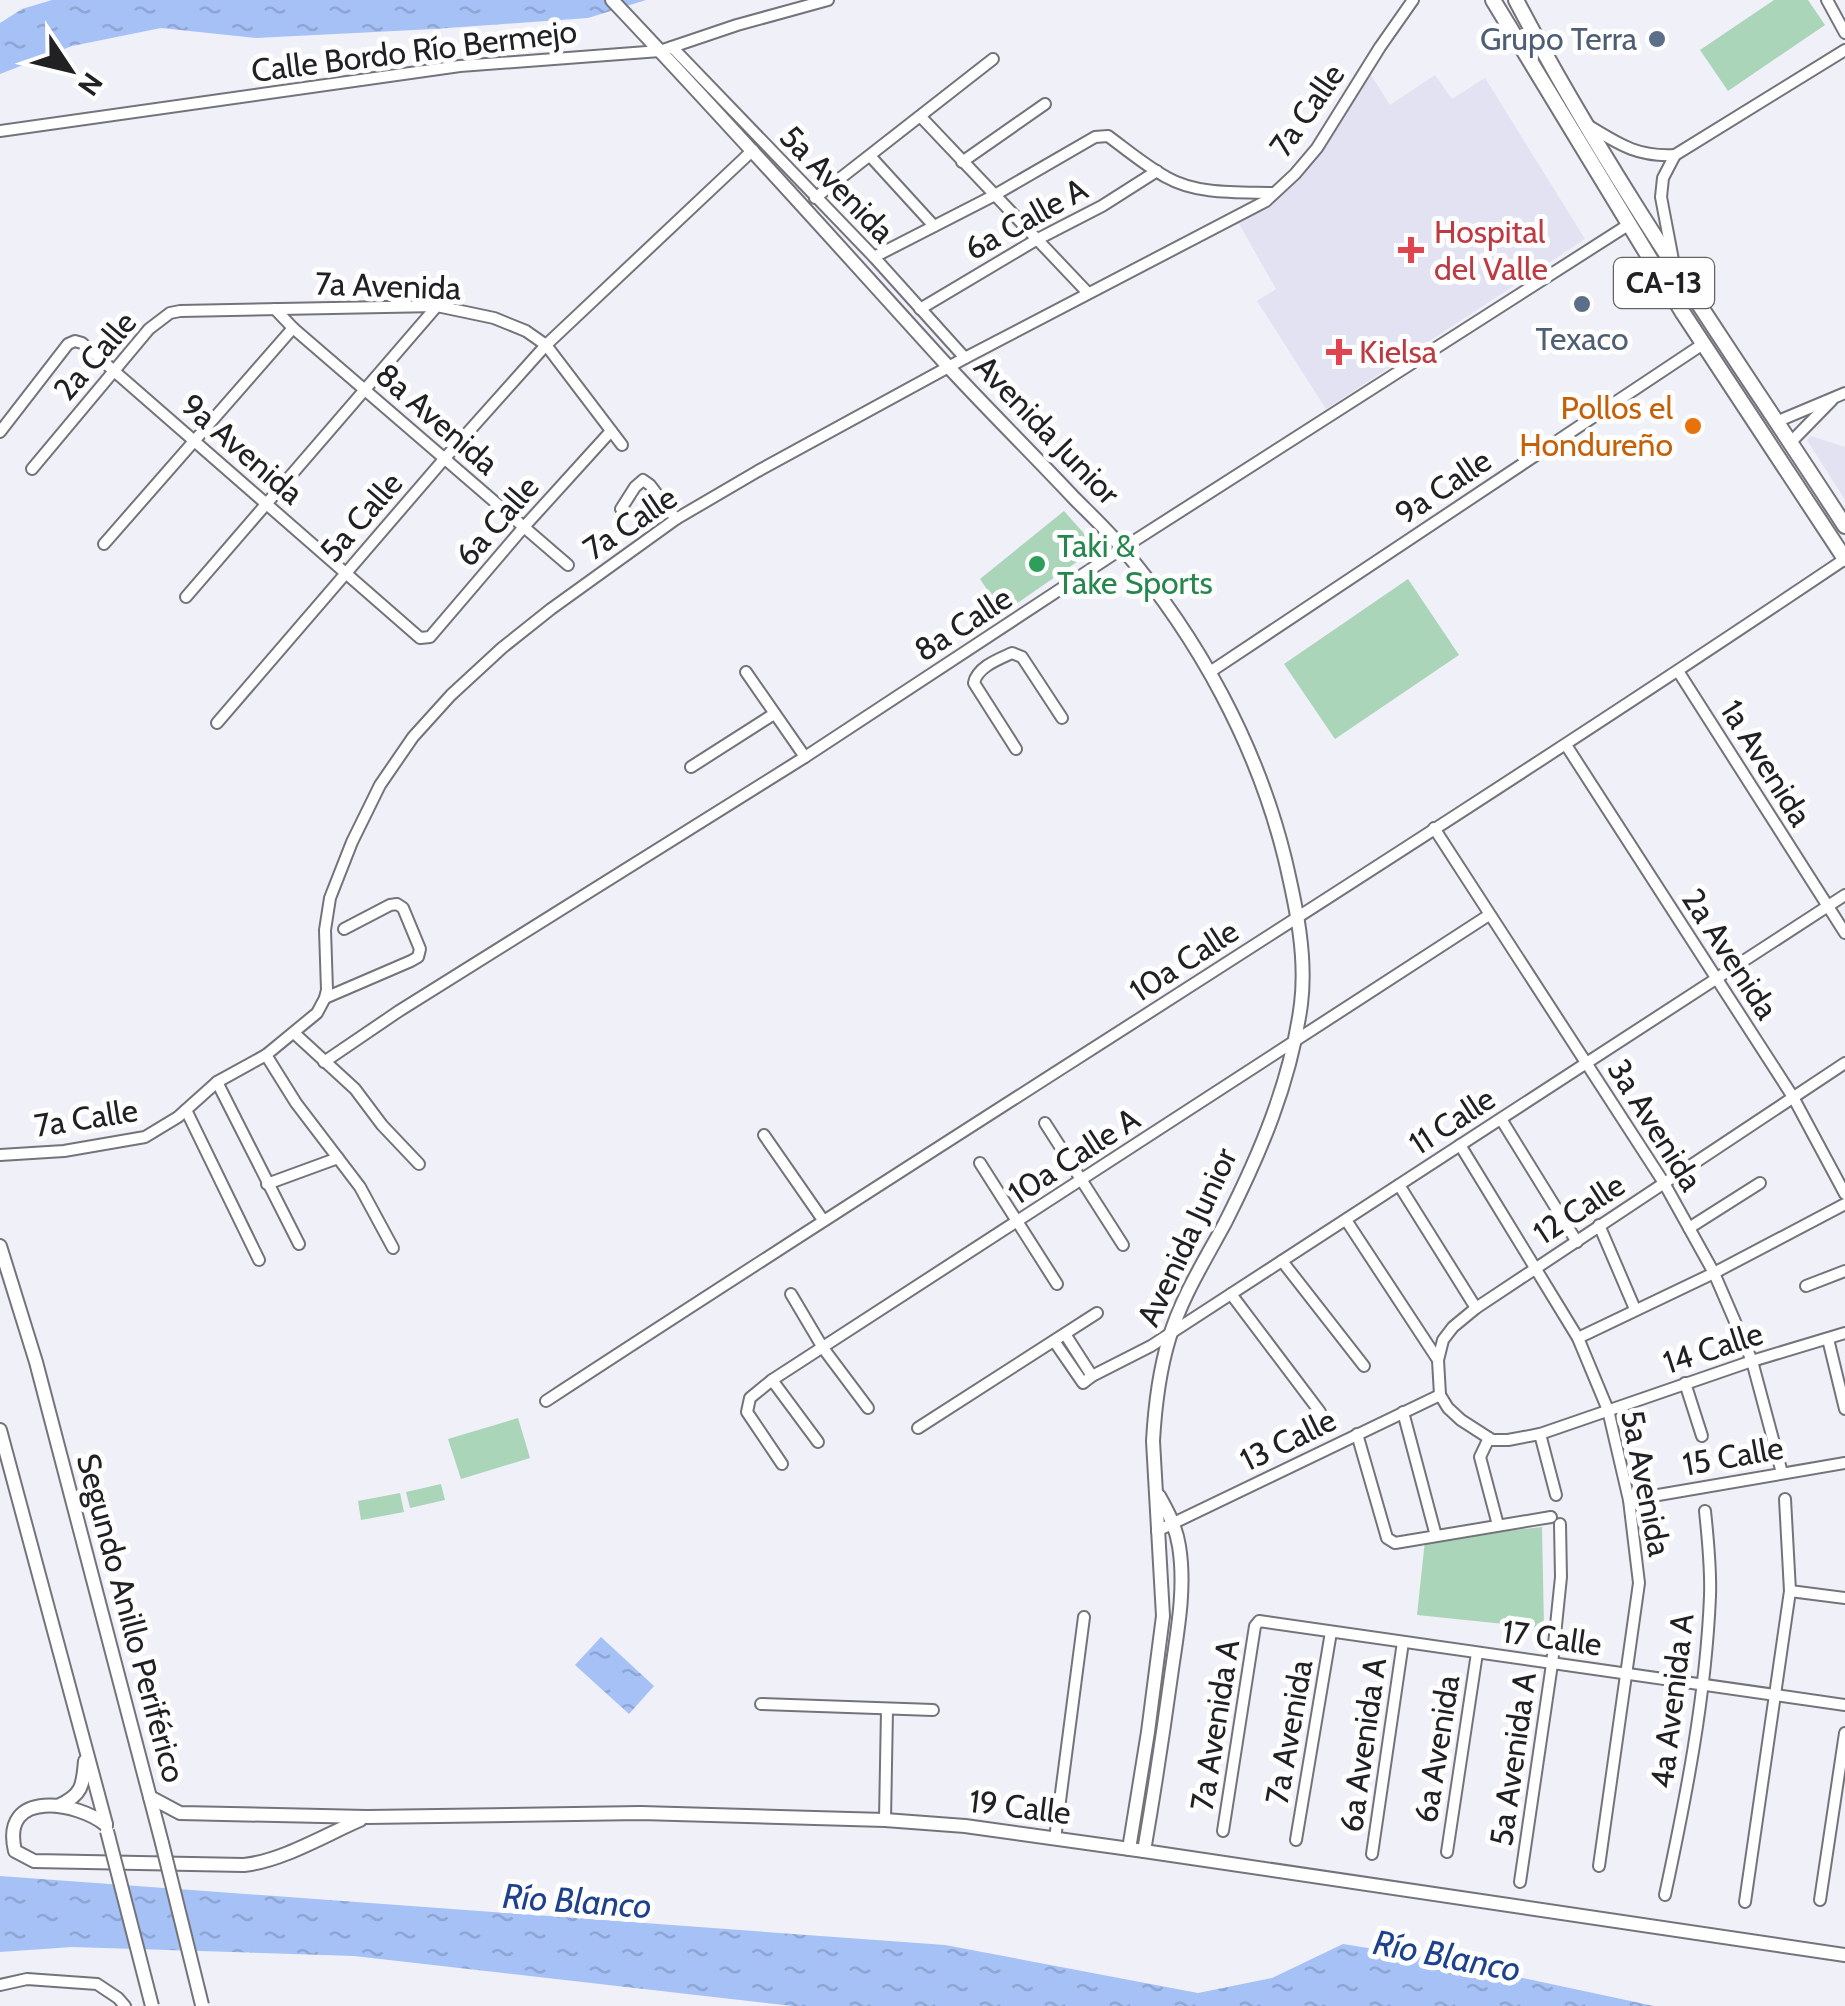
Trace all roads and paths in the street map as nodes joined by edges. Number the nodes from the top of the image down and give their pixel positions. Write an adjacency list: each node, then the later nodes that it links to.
1 (612, 0): 8 (main road, Avenida Junior)
2 (828, 0): 8 (street, Calle Bordo Río Bermejo)
3 (1413, 0): 20 (street, 7a Calle)
4 (1493, 0): 23 (highway, CA-13)
5 (1516, 0): 13 (highway, CA-13)
6 (1827, 0): 7 (street)
7 (1845, 34)
8 (666, 49): 14 (street, Calle Bordo Río Bermejo); 15 (main road, Avenida Junior); 22 (street, 5a Avenida)
9 (1845, 50): 16 (street)
10 (993, 59): 12 (street)
11 (1045, 104): 18 (street)
12 (921, 117): 17 (street); 18 (street)
13 (1587, 124): 16 (street); 27 (highway, CA-13)
14 (0, 131)
15 (753, 150): 34 (street, 5a Calle); 36 (main road, Avenida Junior)
16 (1675, 156): 27 (street)
17 (870, 157): 22 (street); 24 (street)
18 (962, 162): 21 (street)
19 (1157, 171): 20 (street); 21 (street); 25 (street, 6a Calle A)
20 (1275, 193): 28 (street, 7a Calle)
21 (994, 196): 24 (street); 25 (street)
22 (815, 198): 26 (street, 5a Avenida)
23 (1628, 225): 33 (highway, CA-13); 54 (street, 8a Calle)
24 (934, 226): 26 (street)
25 (1036, 240): 28 (street); 31 (street, 6a Calle A)
26 (874, 257): 31 (street, 5a Avenida)
27 (1674, 264): 40 (highway, CA-13)
28 (1088, 293): 35 (street, 7a Calle)
29 (437, 306): 30 (street, 7a Avenida); 34 (street, 7a Avenida); 38 (street)
30 (275, 308): 32 (street, 8a Avenida); 37 (street, 2a Calle)
31 (920, 309): 35 (street, 5a Avenida)
32 (293, 328): 38 (street, 8a Avenida); 43 (street)
33 (1703, 344): 55 (highway, CA-13); 64 (street, 9a Calle)
34 (546, 345): 41 (street, 7a Avenida); 46 (street, 5a Calle)
35 (965, 358): 36 (street, 7a Calle)
36 (949, 368): 50 (street, 7a Calle); 54 (main road, Avenida Junior)
37 (114, 370): 42 (street, 9a Avenida); 43 (street, 9a Avenida); 47 (street, 2a Calle)
38 (364, 388): 46 (street, 8a Avenida); 48 (street)
39 (1841, 395): 40 (street); 44 (street)
40 (1776, 422): 44 (highway, CA-13)
41 (610, 431): 45 (street, 7a Avenida); 52 (street, 6a Calle)
42 (0, 432)
43 (194, 441): 48 (street, 9a Avenida); 53 (street)
44 (1790, 442): 51 (highway, CA-13)
45 (622, 445)
46 (445, 458): 52 (street, 8a Avenida); 57 (street, 5a Calle)
47 (32, 468)
48 (265, 503): 57 (street, 9a Avenida); 58 (street)
49 (620, 510): 50 (street)
50 (676, 519): 80 (street, 7a Calle)
51 (1845, 526)
52 (523, 528): 56 (street, 8a Avenida); 60 (street, 6a Calle)
53 (104, 544)
54 (1123, 548): 59 (street, 8a Calle); 64 (main road, Avenida Junior)
55 (1845, 559): 62 (street, 10a Calle)
56 (568, 565)
57 (346, 573): 60 (street, 9a Avenida); 67 (street, 5a Calle)
58 (186, 597)
59 (989, 636): 61 (street); 70 (street, 8a Calle)
60 (420, 638)
61 (1002, 658): 66 (street); 69 (street)
62 (1678, 670): 68 (street, 10a Calle); 74 (street, 1a Avenida)
63 (746, 672): 65 (street)
64 (1210, 672): 76 (main road, Avenida Junior)
65 (774, 714): 70 (street); 71 (street)
66 (1062, 718)
67 (218, 723)
68 (1566, 746): 72 (street, 10a Calle); 79 (street, 2a Avenida)
69 (1016, 748)
70 (805, 758): 84 (street, 8a Calle)
71 (691, 767)
72 (1434, 828): 75 (street, 3a Avenida); 76 (street, 10a Calle)
73 (1845, 895): 74 (street, 11 Calle)
74 (1828, 906): 78 (street, 1a Avenida); 79 (street, 11 Calle)
75 (1490, 914): 82 (street, 10a Calle A); 86 (street, 3a Avenida)
76 (1298, 917): 82 (main road, Avenida Junior); 105 (street, 10a Calle)
77 (344, 928): 80 (street)
78 (1845, 932)
79 (1715, 980): 86 (street, 11 Calle); 88 (street, 2a Avenida)
80 (325, 998): 81 (street, 7a Calle)
81 (294, 1032): 83 (street, 7a Calle); 84 (street)
82 (1295, 1042): 98 (street, 10a Calle A); 129 (main road, Avenida Junior)
83 (266, 1055): 87 (street, 7a Calle); 95 (street)
84 (324, 1062): 97 (street)
85 (1845, 1063): 88 (street, 12 Calle)
86 (1586, 1064): 90 (street, 11 Calle); 99 (street, 3a Avenida)
87 (216, 1082): 89 (street, 7a Calle); 101 (street)
88 (1793, 1096): 99 (street, 12 Calle); 103 (street, 2a Avenida)
89 (188, 1115): 94 (street, 7a Calle); 115 (street)
90 (1502, 1118): 93 (street, 11 Calle); 110 (street)
91 (1045, 1122): 98 (street)
92 (764, 1135): 105 (street)
93 (1460, 1146): 102 (street, 11 Calle); 117 (street, 5a Avenida)
94 (0, 1154)
95 (338, 1158): 101 (street); 114 (street)
96 (980, 1163): 107 (street)
97 (419, 1164)
98 (1083, 1180): 107 (street, 10a Calle A); 112 (street)
99 (1664, 1183): 108 (street, 12 Calle); 109 (street, 3a Avenida)
100 (1760, 1183): 109 (street)
101 (266, 1184): 111 (street)
102 (1399, 1185): 106 (street, 11 Calle); 124 (street)
103 (1845, 1194)
104 (1845, 1204): 119 (street)
105 (822, 1220): 141 (street, 10a Calle)
106 (1346, 1220): 116 (street, 11 Calle); 134 (street)
107 (1018, 1222): 120 (street); 133 (street, 10a Calle A)
108 (1599, 1225): 110 (street, 12 Calle); 125 (street)
109 (1689, 1228): 119 (street, 3a Avenida)
110 (1577, 1242): 117 (street, 12 Calle)
111 (299, 1244)
112 (1123, 1245)
113 (0, 1246): 183 (main road, Segundo Anillo Periférico)
114 (392, 1248)
115 (259, 1260)
116 (1282, 1261): 123 (street, 11 Calle); 136 (street)
117 (1534, 1268): 124 (street, 12 Calle); 130 (street, 5a Avenida)
118 (1845, 1272): 121 (street)
119 (1714, 1273): 125 (street); 135 (street, 3a Avenida)
120 (1057, 1284)
121 (1806, 1286)
122 (792, 1294): 133 (street)
123 (1231, 1294): 129 (street, 11 Calle); 145 (street)
124 (1476, 1308): 134 (street, 12 Calle)
125 (1635, 1309): 130 (street)
126 (1098, 1314): 128 (street)
127 (1845, 1333): 131 (street, 14 Calle)
128 (1065, 1334): 132 (street); 137 (street)
129 (1170, 1334): 137 (street, 11 Calle); 157 (main road, Avenida Junior)
130 (1578, 1338): 144 (street, 5a Avenida)
131 (1828, 1339): 135 (street, 14 Calle); 143 (street)
132 (1054, 1341): 137 (street); 147 (street)
133 (824, 1348): 138 (street, 10a Calle A); 142 (street)
134 (1438, 1360): 140 (street)
135 (1752, 1361): 139 (street, 14 Calle); 156 (street, 3a Avenida)
136 (1364, 1366)
137 (1088, 1379)
138 (772, 1380): 153 (street); 155 (street, 10a Calle A)
139 (1686, 1383): 144 (street, 14 Calle); 151 (street)
140 (1440, 1395): 146 (street, 13 Calle); 152 (street)
141 (546, 1401)
142 (868, 1408)
143 (1845, 1408)
144 (1608, 1410): 150 (street, 14 Calle); 159 (street, 5a Avenida)
145 (1320, 1412)
146 (1402, 1412): 149 (street, 13 Calle); 165 (street)
147 (918, 1428)
148 (0, 1430): 182 (main road)
149 (1357, 1434): 162 (street, 13 Calle); 165 (street)
150 (1540, 1434): 152 (street, 14 Calle); 158 (street)
151 (1702, 1436)
152 (1490, 1438): 163 (street)
153 (818, 1442)
154 (1845, 1463): 156 (street, 15 Calle)
155 (782, 1464)
156 (1782, 1473): 159 (street, 15 Calle)
157 (1156, 1489): 162 (main road, Avenida Junior); 164 (main road, Avenida Junior)
158 (1556, 1495)
159 (1629, 1500): 174 (street, 5a Avenida)
160 (1785, 1500): 166 (street)
161 (1706, 1511): 175 (street, 4a Avenida A)
162 (1174, 1524): 164 (street, 13 Calle); 194 (main road, Avenida Junior)
163 (1498, 1525): 165 (street); 173 (street, 5a Avenida A)
164 (1158, 1532): 193 (main road, Avenida Junior)
165 (1436, 1536)
166 (1790, 1591): 167 (street); 176 (street)
167 (1845, 1598)
168 (1084, 1617): 190 (street)
169 (1255, 1626): 170 (street, 17 Calle); 189 (street, 7a Avenida A)
170 (1331, 1632): 171 (street, 17 Calle); 192 (street, 7a Avenida)
171 (1403, 1642): 172 (street, 17 Calle); 196 (street, 6a Avenida A)
172 (1477, 1653): 173 (street, 17 Calle); 195 (street, 6a Avenida)
173 (1552, 1664): 174 (street, 17 Calle); 198 (street, 5a Avenida A)
174 (1628, 1674): 175 (street, 17 Calle); 197 (street, 5a Avenida)
175 (1702, 1685): 176 (street, 17 Calle); 199 (street, 4a Avenida A)
176 (1775, 1695): 178 (street, 17 Calle); 201 (street)
177 (761, 1704): 179 (street)
178 (1845, 1705)
179 (887, 1709): 180 (street); 187 (street)
180 (934, 1710)
181 (1845, 1733): 200 (street)
182 (86, 1750): 184 (main road); 188 (main road)
183 (150, 1798): 185 (main road, 19 Calle); 191 (main road, Segundo Anillo Periférico)
184 (58, 1806): 186 (main road); 188 (main road)
185 (180, 1813): 186 (main road, 19 Calle); 191 (main road)
186 (367, 1817): 187 (main road, 19 Calle)
187 (885, 1820): 190 (main road, 19 Calle)
188 (107, 1828): 205 (main road, bridge)
189 (1223, 1832)
190 (1054, 1838): 193 (main road, 19 Calle)
191 (161, 1840): 206 (main road, Segundo Anillo Periférico, bridge)
192 (1296, 1840)
193 (1129, 1849): 194 (main road, 19 Calle)
194 (1144, 1851): 202 (main road, 19 Calle)
195 (1447, 1852)
196 (1372, 1854)
197 (1599, 1866)
198 (1520, 1882)
199 (1665, 1895)
200 (1820, 1900)
201 (1745, 1902)
202 (1845, 1956)
203 (0, 1985): 204 (street)
204 (124, 2006)
205 (152, 2006)
206 (202, 2006)

